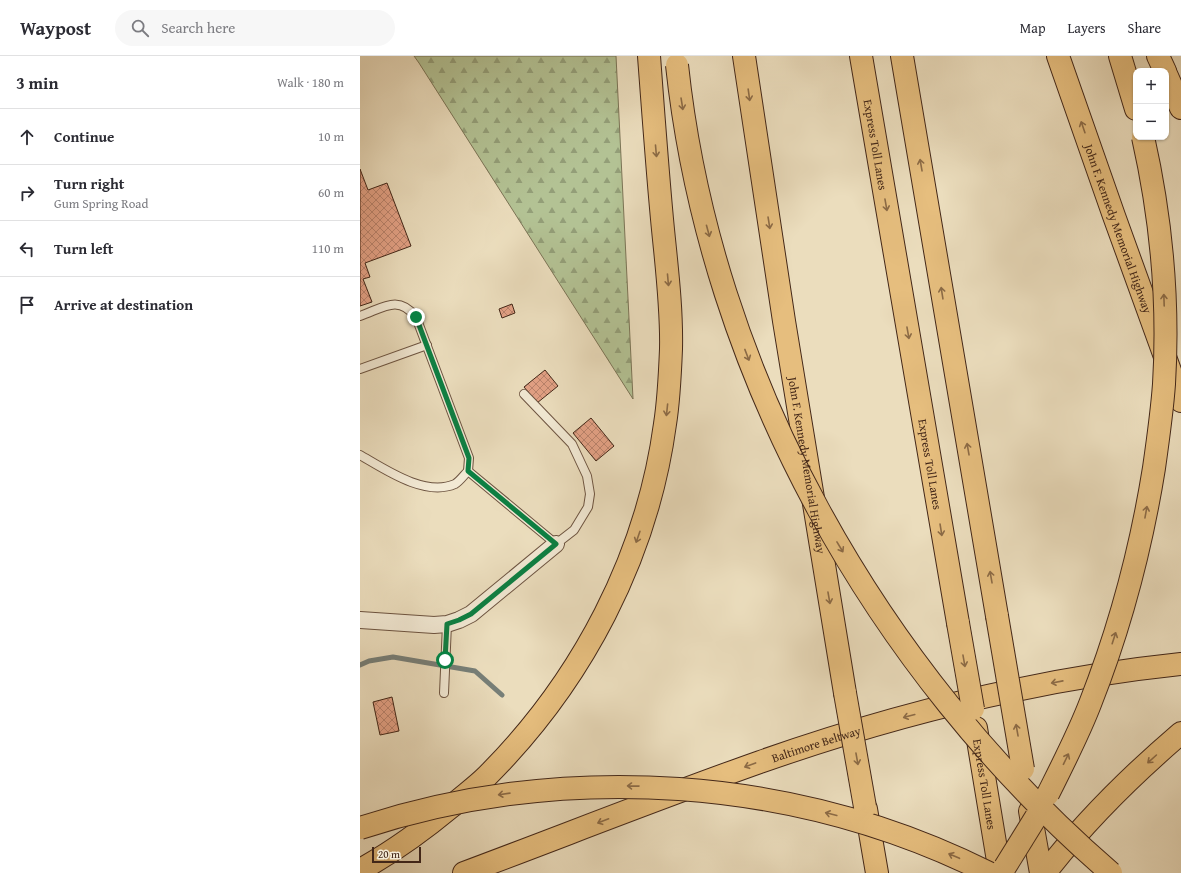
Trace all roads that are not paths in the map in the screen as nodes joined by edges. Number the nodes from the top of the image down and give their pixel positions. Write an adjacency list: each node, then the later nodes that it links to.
1 (649, 56): 28 (highway, one-way to 28)
2 (744, 56): 30 (highway, John F. Kennedy Memorial Highway, one-way to 30, bridge)
3 (861, 56): 32 (highway, Express Toll Lanes, one-way to 32, bridge)
4 (902, 56): 33 (highway, one-way to 4, bridge)
5 (1058, 56): 18 (highway, John F. Kennedy Memorial Highway, one-way to 5)
6 (1120, 56): 11 (highway)
7 (1158, 56): 9 (highway)
8 (676, 60): 35 (highway, one-way to 35, bridge)
9 (1164, 68)
10 (1169, 81): 12 (highway)
11 (1134, 104)
12 (1181, 108)
13 (1144, 140): 32 (highway, one-way to 13, bridge)
14 (360, 316): 15 (lane)
15 (427, 345): 16 (lane); 20 (lane)
16 (360, 369)
17 (524, 394): 21 (lane)
18 (1181, 401)
19 (360, 456): 20 (lane)
20 (468, 471): 21 (lane)
21 (556, 544): 23 (street)
22 (360, 620): 23 (street)
23 (447, 624): 25 (lane)
24 (1181, 664): 29 (highway, Baltimore Beltway, one-way to 29)
25 (444, 693)
26 (1181, 733): 34 (highway, one-way to 34)
27 (360, 828): 31 (highway, one-way to 27, bridge)
28 (360, 870)
29 (464, 873)
30 (877, 873)
31 (989, 873)
32 (1000, 873)
33 (1041, 873)
34 (1045, 873)
35 (1112, 873)

